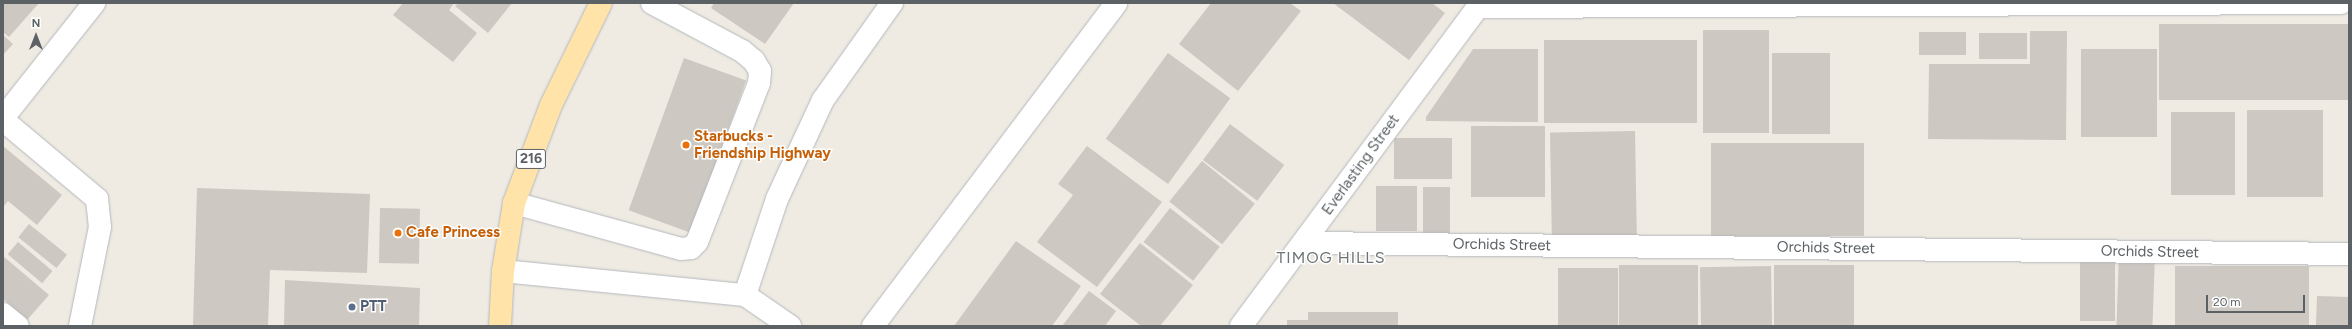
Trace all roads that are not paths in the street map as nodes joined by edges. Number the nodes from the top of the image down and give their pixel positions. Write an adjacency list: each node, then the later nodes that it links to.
1 (94, 3): 8 (street)
2 (601, 3): 9 (main road, 216)
3 (652, 3): 9 (street)
4 (892, 3): 13 (street)
5 (1116, 3): 19 (street)
6 (2342, 3): 7 (street)
7 (1479, 5): 10 (street, Everlasting Street)
8 (3, 119): 16 (street)
9 (514, 203): 12 (main road, 216)
10 (1304, 243): 11 (street, Orchids Street); 20 (street, Everlasting Street)
11 (2349, 254)
12 (503, 271): 13 (street); 17 (main road, 216)
13 (745, 296): 18 (street)
14 (3, 314): 15 (street)
15 (18, 326)
16 (80, 326)
17 (500, 326)
18 (790, 326)
19 (873, 326)
20 (1241, 326)

